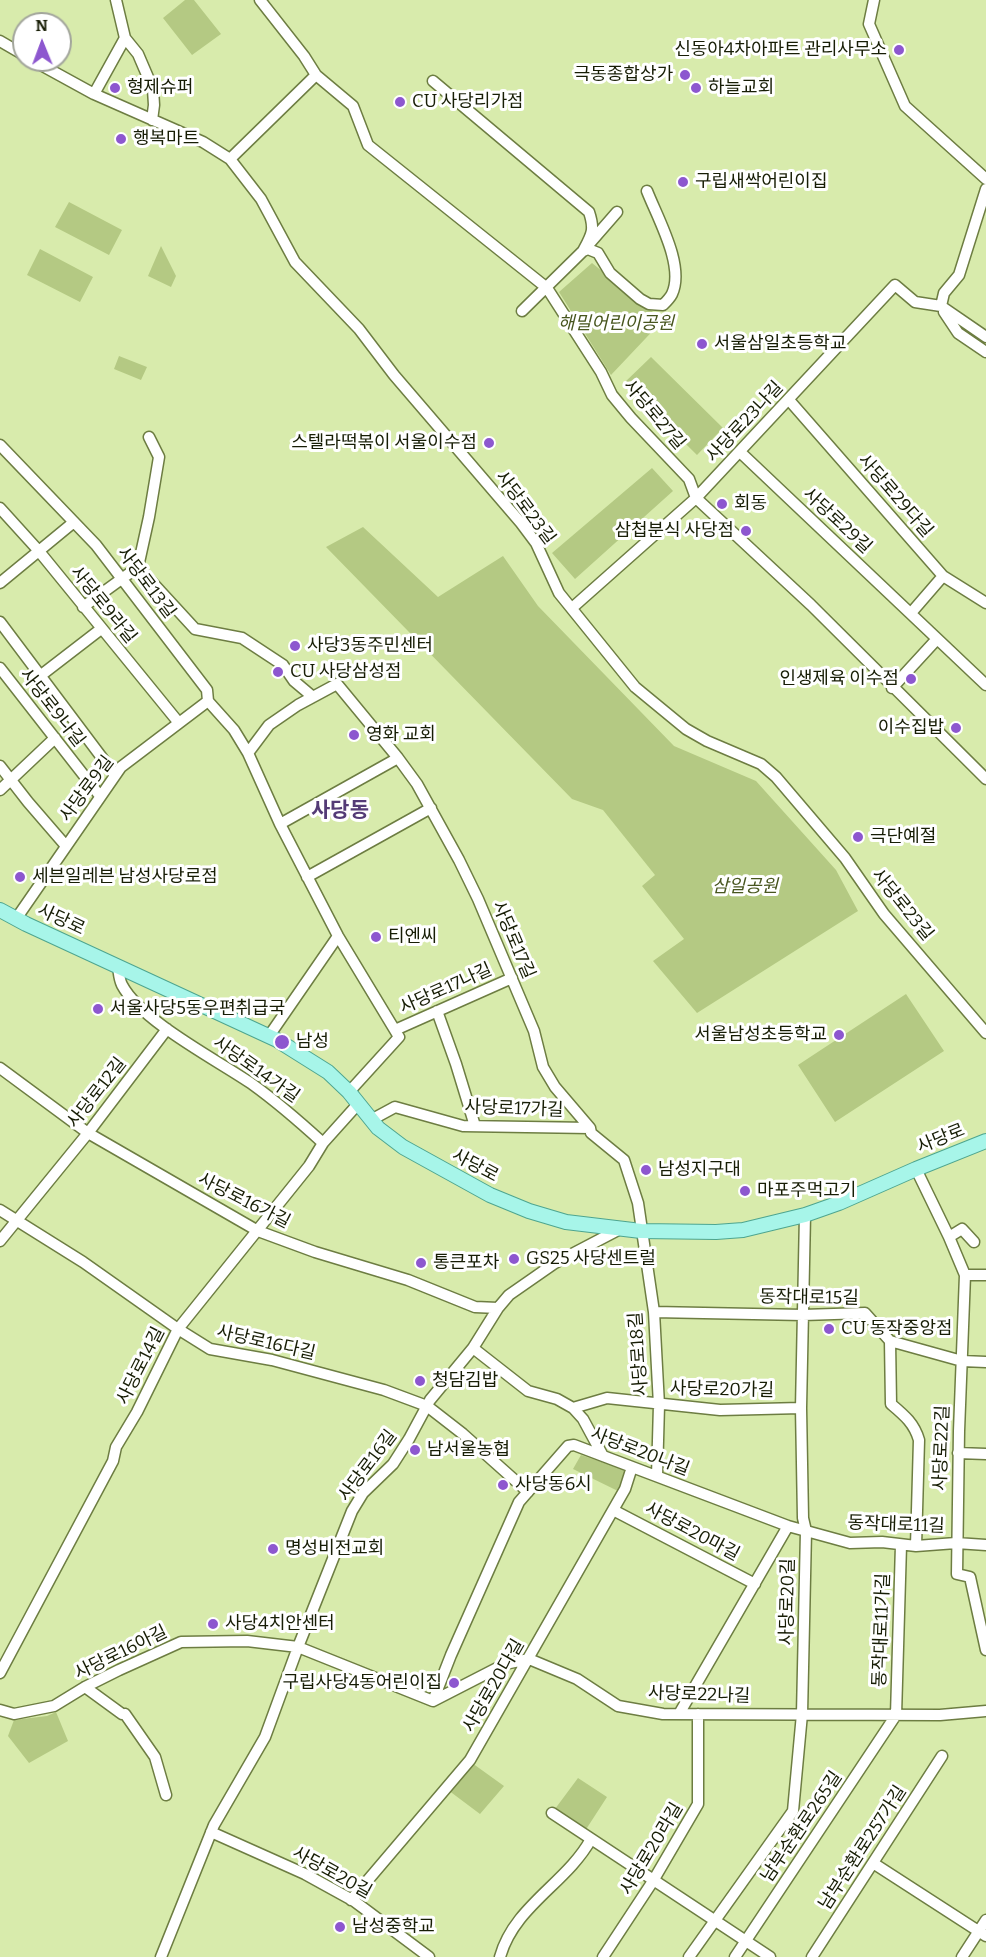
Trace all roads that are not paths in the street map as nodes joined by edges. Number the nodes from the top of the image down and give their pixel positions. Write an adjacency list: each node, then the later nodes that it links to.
1 (116, 0): 4 (street)
2 (260, 0): 6 (street, 사당로27길)
3 (874, 0): 11 (street)
4 (125, 38): 8 (street); 9 (street)
5 (54, 72): 8 (street, 사당로23길)
6 (316, 75): 10 (street); 16 (street, 사당로27길)
7 (433, 81): 15 (street)
8 (94, 94): 9 (street, 사당로23길)
9 (152, 120): 10 (street, 사당로23길)
10 (230, 159): 35 (street, 사당로23길)
11 (986, 179)
12 (986, 189): 17 (street)
13 (647, 191): 15 (street)
14 (618, 212): 15 (street)
15 (583, 250): 16 (street)
16 (547, 288): 18 (street); 25 (street, 사당로27길)
17 (941, 306): 19 (street, 사당로23나길); 20 (street); 21 (street, 사당로23나길)
18 (522, 311)
19 (986, 337)
20 (986, 352)
21 (789, 400): 24 (street, 사당로23나길); 30 (street, 사당로29다길)
22 (149, 437): 29 (street)
23 (0, 445): 27 (street, 사당로13길)
24 (740, 452): 25 (street, 사당로23나길); 36 (street, 사당로29길)
25 (696, 498): 35 (street, 사당로23나길); 43 (street, 사당로27길)
26 (0, 508): 28 (street, 사당로9라길)
27 (74, 522): 28 (street); 31 (street, 사당로13길)
28 (38, 550): 32 (street); 34 (street, 사당로9라길)
29 (138, 567): 31 (street); 44 (street)
30 (943, 576): 33 (street, 사당로29다길); 36 (street)
31 (121, 578): 34 (street); 45 (street, 사당로13길)
32 (0, 583)
33 (986, 603)
34 (83, 607): 38 (street, 사당로9라길)
35 (572, 608): 68 (street, 사당로23길)
36 (911, 613): 39 (street, 사당로29길)
37 (0, 622): 41 (street)
38 (101, 628): 41 (street); 46 (street, 사당로9라길)
39 (938, 639): 42 (street, 사당로29길); 43 (street)
40 (0, 668): 47 (street, 사당로9나길)
41 (40, 675): 51 (street)
42 (986, 685)
43 (892, 687): 53 (street, 사당로27길)
44 (317, 694): 48 (street); 49 (street, 사당로17길)
45 (208, 701): 46 (street, 사당로9길); 48 (street, 사당로13길)
46 (179, 723): 51 (street, 사당로9길)
47 (55, 738): 52 (street); 55 (street, 사당로9나길)
48 (248, 753): 57 (street, 사당로13길)
49 (398, 758): 56 (street, 사당로17길); 57 (street)
50 (0, 766): 52 (street)
51 (115, 776): 55 (street, 사당로9길)
52 (10, 779): 54 (street); 58 (street)
53 (986, 779)
54 (0, 790)
55 (100, 796): 58 (street, 사당로9길)
56 (431, 808): 59 (street); 64 (street, 사당로17길)
57 (280, 824): 59 (street, 사당로13길)
58 (66, 846): 61 (street, 사당로9길)
59 (307, 877): 62 (street, 사당로13길)
60 (0, 910): 61 (main road, 사당로)
61 (16, 919): 63 (main road, 사당로)
62 (338, 936): 67 (street, 사당로13길); 69 (street)
63 (118, 967): 66 (street); 69 (main road, 사당로)
64 (512, 978): 65 (street, 사당로17나길); 75 (street, 사당로17길)
65 (437, 1011): 67 (street, 사당로17나길); 74 (street)
66 (167, 1029): 76 (street, 사당로12길); 78 (street, 사당로14가길)
67 (395, 1030): 71 (street)
68 (986, 1033)
69 (269, 1036): 71 (main road, 사당로)
70 (0, 1068): 76 (street, 사당로16가길)
71 (349, 1092): 72 (main road, 사당로)
72 (358, 1104): 73 (main road, 사당로); 78 (street, 사당로14길)
73 (371, 1120): 74 (street, 사당로17가길); 83 (main road, 사당로)
74 (475, 1126): 75 (street, 사당로17가길)
75 (590, 1128): 85 (street, 사당로17길)
76 (88, 1133): 82 (street, 사당로12길); 84 (street, 사당로16가길)
77 (986, 1140): 79 (main road, 사당로)
78 (323, 1143): 84 (street, 사당로14길)
79 (916, 1169): 81 (main road, 사당로); 86 (street, 사당로22길)
80 (0, 1210): 82 (street, 사당로16다길)
81 (805, 1215): 85 (main road, 사당로); 93 (street, 사당로20길)
82 (16, 1221): 87 (street, 사당로12길); 94 (street, 사당로16다길)
83 (620, 1229): 85 (main road, 사당로); 91 (street, 사당로16길)
84 (258, 1231): 91 (street, 사당로16가길); 94 (street, 사당로14길)
85 (641, 1231): 92 (street, 사당로18길)
86 (949, 1237): 88 (street); 89 (street, 사당로22길)
87 (0, 1241)
88 (974, 1242)
89 (964, 1275): 90 (street); 97 (street, 사당로22길)
90 (986, 1275)
91 (498, 1308): 96 (street, 사당로16길)
92 (654, 1312): 93 (street, 동작대로15길); 99 (street, 사당로18길)
93 (803, 1316): 95 (street, 동작대로15길); 102 (street, 사당로20길)
94 (178, 1329): 100 (street, 사당로16다길); 120 (street, 사당로14길)
95 (890, 1341): 97 (street); 115 (street)
96 (473, 1348): 100 (street, 사당로16길); 101 (street)
97 (962, 1361): 98 (street); 103 (street, 사당로22길)
98 (986, 1362)
99 (659, 1405): 101 (street, 사당로20가길); 102 (street, 사당로20가길); 107 (street, 사당로18길)
100 (427, 1406): 108 (street, 사당로16다길); 117 (street, 사당로16길)
101 (573, 1408): 105 (street)
102 (801, 1408): 111 (street, 사당로20길)
103 (958, 1453): 104 (street); 112 (street, 사당로22길)
104 (986, 1454)
105 (603, 1456): 106 (street, 사당로20나길); 108 (street, 사당로20나길)
106 (632, 1467): 107 (street, 사당로20나길); 109 (street, 사당로20다길)
107 (657, 1476): 110 (street, 사당로20나길)
108 (528, 1492): 122 (street, 사당로20나길)
109 (613, 1509): 116 (street, 사당로20마길); 119 (street, 사당로20다길)
110 (788, 1526): 111 (street, 사당로20나길); 116 (street)
111 (806, 1531): 113 (street, 동작대로11길); 127 (street, 사당로20길)
112 (956, 1544): 114 (street, 동작대로11길); 115 (street, 동작대로11길); 118 (street, 사당로22길)
113 (901, 1545): 115 (street, 동작대로11길); 128 (street, 동작대로11가길)
114 (986, 1545)
115 (916, 1546)
116 (755, 1584): 125 (street)
117 (298, 1647): 121 (street, 사당로16아길); 122 (street); 132 (street, 사당로16길)
118 (986, 1650)
119 (529, 1659): 122 (street); 125 (street, 사당로22나길); 136 (street, 사당로20다길)
120 (0, 1673)
121 (85, 1687): 123 (street, 사당로16아길); 130 (street)
122 (432, 1701)
123 (0, 1710)
124 (986, 1711): 128 (street, 사당로22나길)
125 (679, 1714): 126 (street, 사당로22나길)
126 (698, 1714): 127 (street, 사당로22나길); 135 (street, 사당로20라길)
127 (802, 1714): 128 (street, 사당로22나길); 138 (street, 사당로20길)
128 (896, 1715): 140 (street, 남부순환로265길)
129 (942, 1756): 134 (street, 남부순환로257가길)
130 (166, 1795)
131 (552, 1813): 133 (street)
132 (212, 1832): 136 (street, 사당로20길); 141 (street, 사당로16길)
133 (591, 1839): 135 (street); 143 (street)
134 (873, 1863): 139 (street); 148 (street, 남부순환로257가길)
135 (653, 1881): 138 (street); 144 (street, 사당로20라길)
136 (351, 1900): 142 (street, 사당로20길)
137 (986, 1920): 139 (street)
138 (714, 1921): 140 (street); 145 (street, 사당로20길)
139 (982, 1933): 149 (street)
140 (747, 1940): 146 (street, 남부순환로265길); 147 (street)
141 (164, 1956)
142 (429, 1957)
143 (500, 1957)
144 (603, 1957)
145 (689, 1957)
146 (735, 1957)
147 (770, 1957)
148 (812, 1957)
149 (962, 1957)

